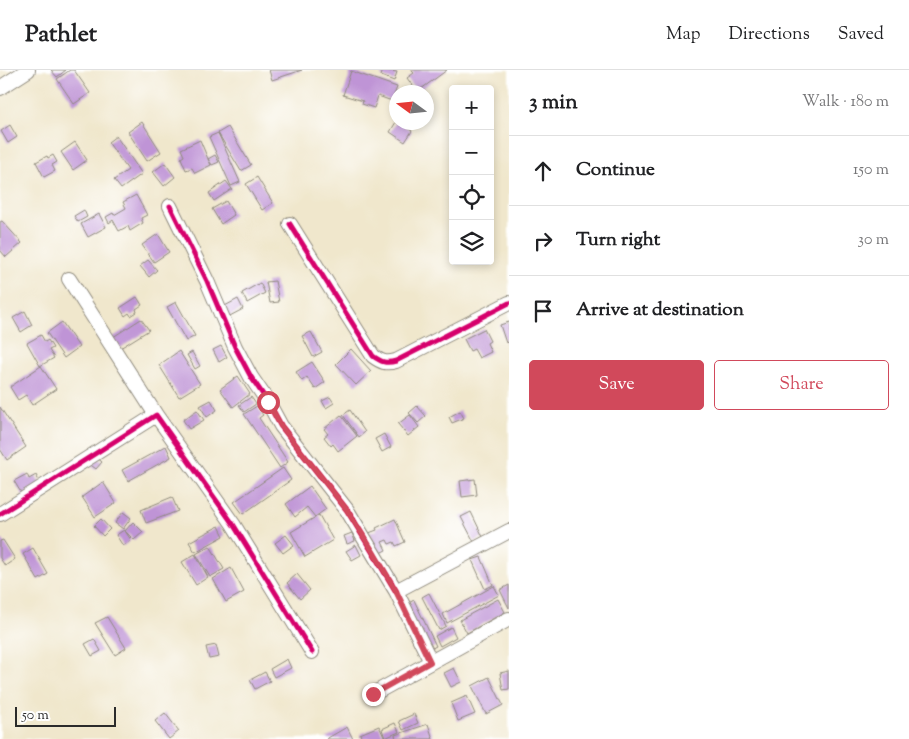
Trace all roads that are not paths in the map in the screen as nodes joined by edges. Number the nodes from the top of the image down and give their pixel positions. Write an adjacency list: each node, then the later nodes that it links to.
1 (28, 70): 2 (street)
2 (0, 88)
3 (170, 206): 10 (street)
4 (290, 224): 6 (street)
5 (69, 279): 7 (street)
6 (509, 303)
7 (156, 415): 8 (street); 12 (street)
8 (0, 514)
9 (509, 531): 10 (street)
10 (396, 591): 13 (street)
11 (509, 619): 13 (street)
12 (312, 652)
13 (430, 662): 14 (street)
14 (373, 694)

